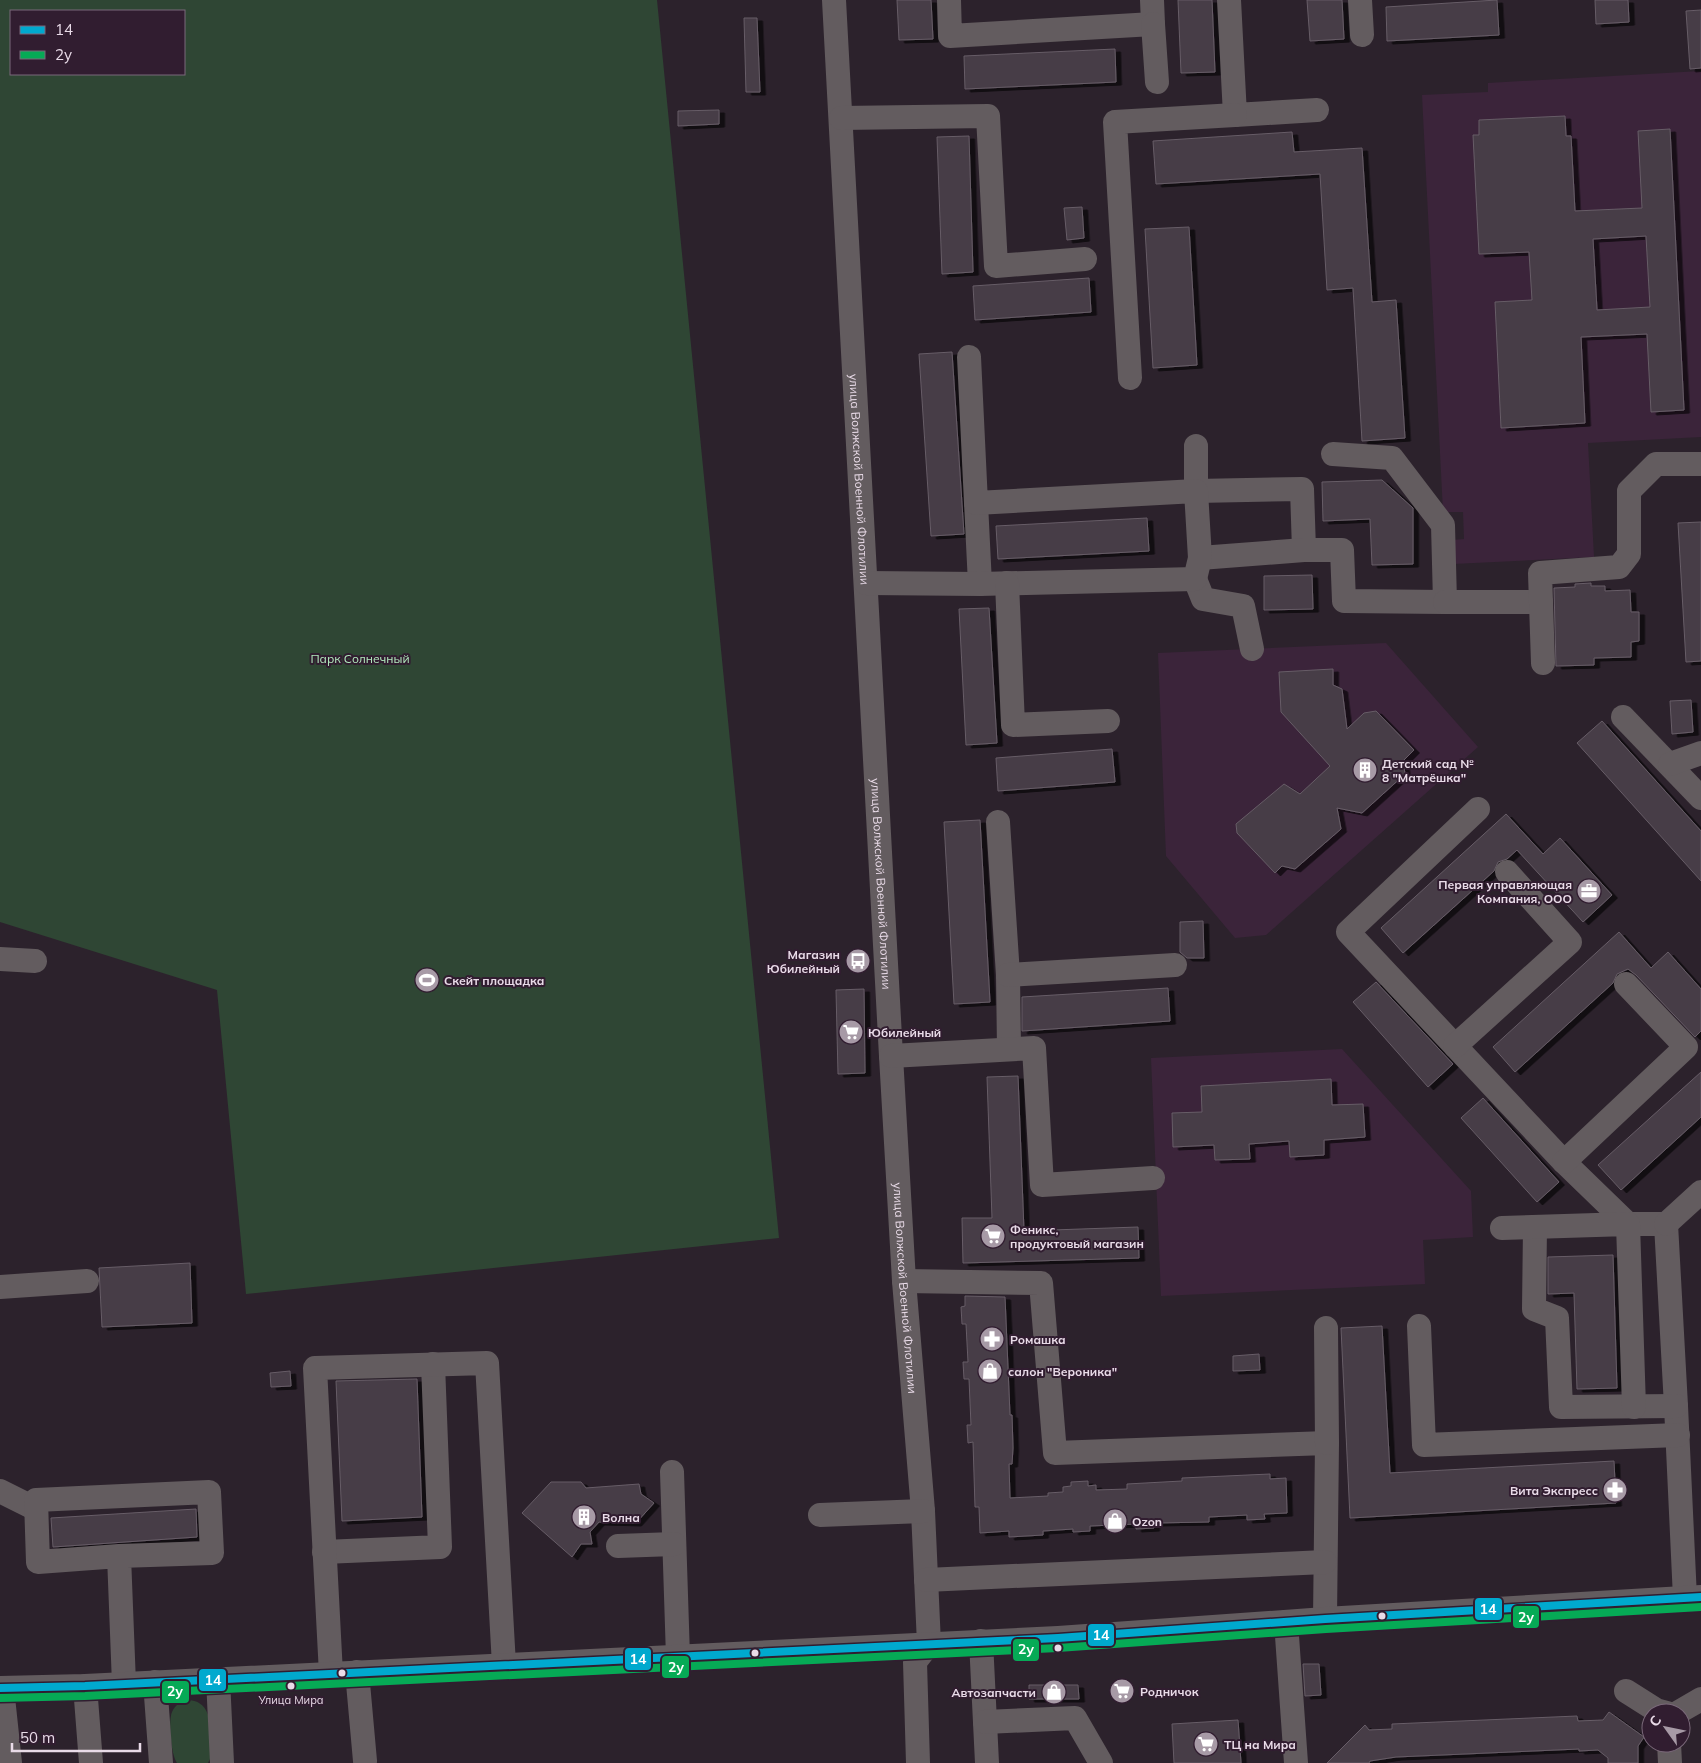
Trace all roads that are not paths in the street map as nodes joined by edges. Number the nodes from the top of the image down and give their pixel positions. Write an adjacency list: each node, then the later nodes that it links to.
1 (834, 0): 11 (street, улица Волжской Военной Флотилии)
2 (949, 0): 6 (street)
3 (1152, 0): 6 (street)
4 (1229, 0): 10 (street)
5 (1360, 0): 7 (street)
6 (1153, 24): 8 (street)
7 (1362, 35)
8 (1157, 82)
9 (1317, 110): 10 (street)
10 (1235, 115): 14 (street)
11 (841, 118): 12 (street); 22 (street, улица Волжской Военной Флотилии)
12 (1085, 259)
13 (969, 357): 19 (street)
14 (1130, 378)
15 (1196, 446): 18 (street)
16 (1333, 454): 25 (street)
17 (1701, 464): 26 (street)
18 (1196, 491): 19 (street); 20 (street); 21 (street)
19 (976, 503): 24 (street)
20 (1304, 550): 21 (street); 25 (street)
21 (1197, 568): 23 (street); 27 (street)
22 (866, 583): 24 (street); 44 (street, улица Волжской Военной Флотилии)
23 (1008, 583): 24 (street); 30 (street)
24 (980, 584)
25 (1445, 602): 26 (street)
26 (1541, 602): 28 (street)
27 (1252, 649)
28 (1543, 663)
29 (1623, 717): 32 (street)
30 (1108, 721)
31 (1701, 753): 32 (street)
32 (1670, 764): 33 (street)
33 (1701, 798)
34 (1478, 809): 42 (street)
35 (998, 822): 40 (street)
36 (1508, 872): 42 (street)
37 (0, 959): 38 (street)
38 (35, 962)
39 (1175, 965): 40 (street)
40 (1008, 975): 43 (street)
41 (1626, 984): 45 (street)
42 (1455, 1046): 45 (street)
43 (1009, 1049): 44 (street); 46 (street)
44 (891, 1056): 53 (street, улица Волжской Военной Флотилии)
45 (1564, 1162): 48 (street)
46 (1153, 1178)
47 (1701, 1192): 49 (street)
48 (1628, 1224): 49 (street); 50 (street); 58 (street)
49 (1666, 1224): 59 (street)
50 (1535, 1227): 51 (street); 58 (street)
51 (1502, 1228)
52 (87, 1281): 54 (street)
53 (904, 1281): 61 (street); 65 (street, улица Волжской Военной Флотилии)
54 (0, 1287)
55 (1419, 1326): 60 (street)
56 (1326, 1328): 61 (street)
57 (433, 1364): 69 (street); 69 (street); 79 (street)
58 (1634, 1406): 59 (street)
59 (1676, 1406): 60 (street)
60 (1678, 1435): 73 (street)
61 (1327, 1443): 71 (street)
62 (672, 1472): 67 (street)
63 (0, 1491): 64 (street)
64 (36, 1509): 70 (street); 70 (street)
65 (923, 1511): 66 (street); 72 (street, улица Волжской Военной Флотилии)
66 (820, 1515)
67 (674, 1544): 68 (street); 78 (street)
68 (618, 1546)
69 (324, 1552): 81 (street)
70 (119, 1556): 84 (street)
71 (1325, 1562): 72 (street); 74 (street)
72 (926, 1580): 77 (street, улица Волжской Военной Флотилии)
73 (1693, 1597): 74 (street)
74 (1325, 1620): 75 (street)
75 (1286, 1622): 76 (street); 98 (street)
76 (981, 1641): 77 (street); 89 (street)
77 (929, 1644): 78 (street); 95 (street)
78 (678, 1656): 79 (street)
79 (504, 1665): 80 (street)
80 (357, 1672): 81 (street); 90 (street)
81 (331, 1674): 82 (street)
82 (218, 1679): 83 (street); 94 (street)
83 (156, 1682): 84 (street); 93 (street)
84 (124, 1684): 85 (street)
85 (85, 1686): 86 (street); 92 (street)
86 (1, 1688): 91 (street)
87 (1626, 1691): 88 (street)
88 (1645, 1703)
89 (985, 1722): 96 (street); 97 (street)
90 (365, 1761)
91 (10, 1763)
92 (91, 1763)
93 (161, 1763)
94 (222, 1763)
95 (918, 1763)
96 (987, 1763)
97 (1101, 1763)
98 (1296, 1763)

